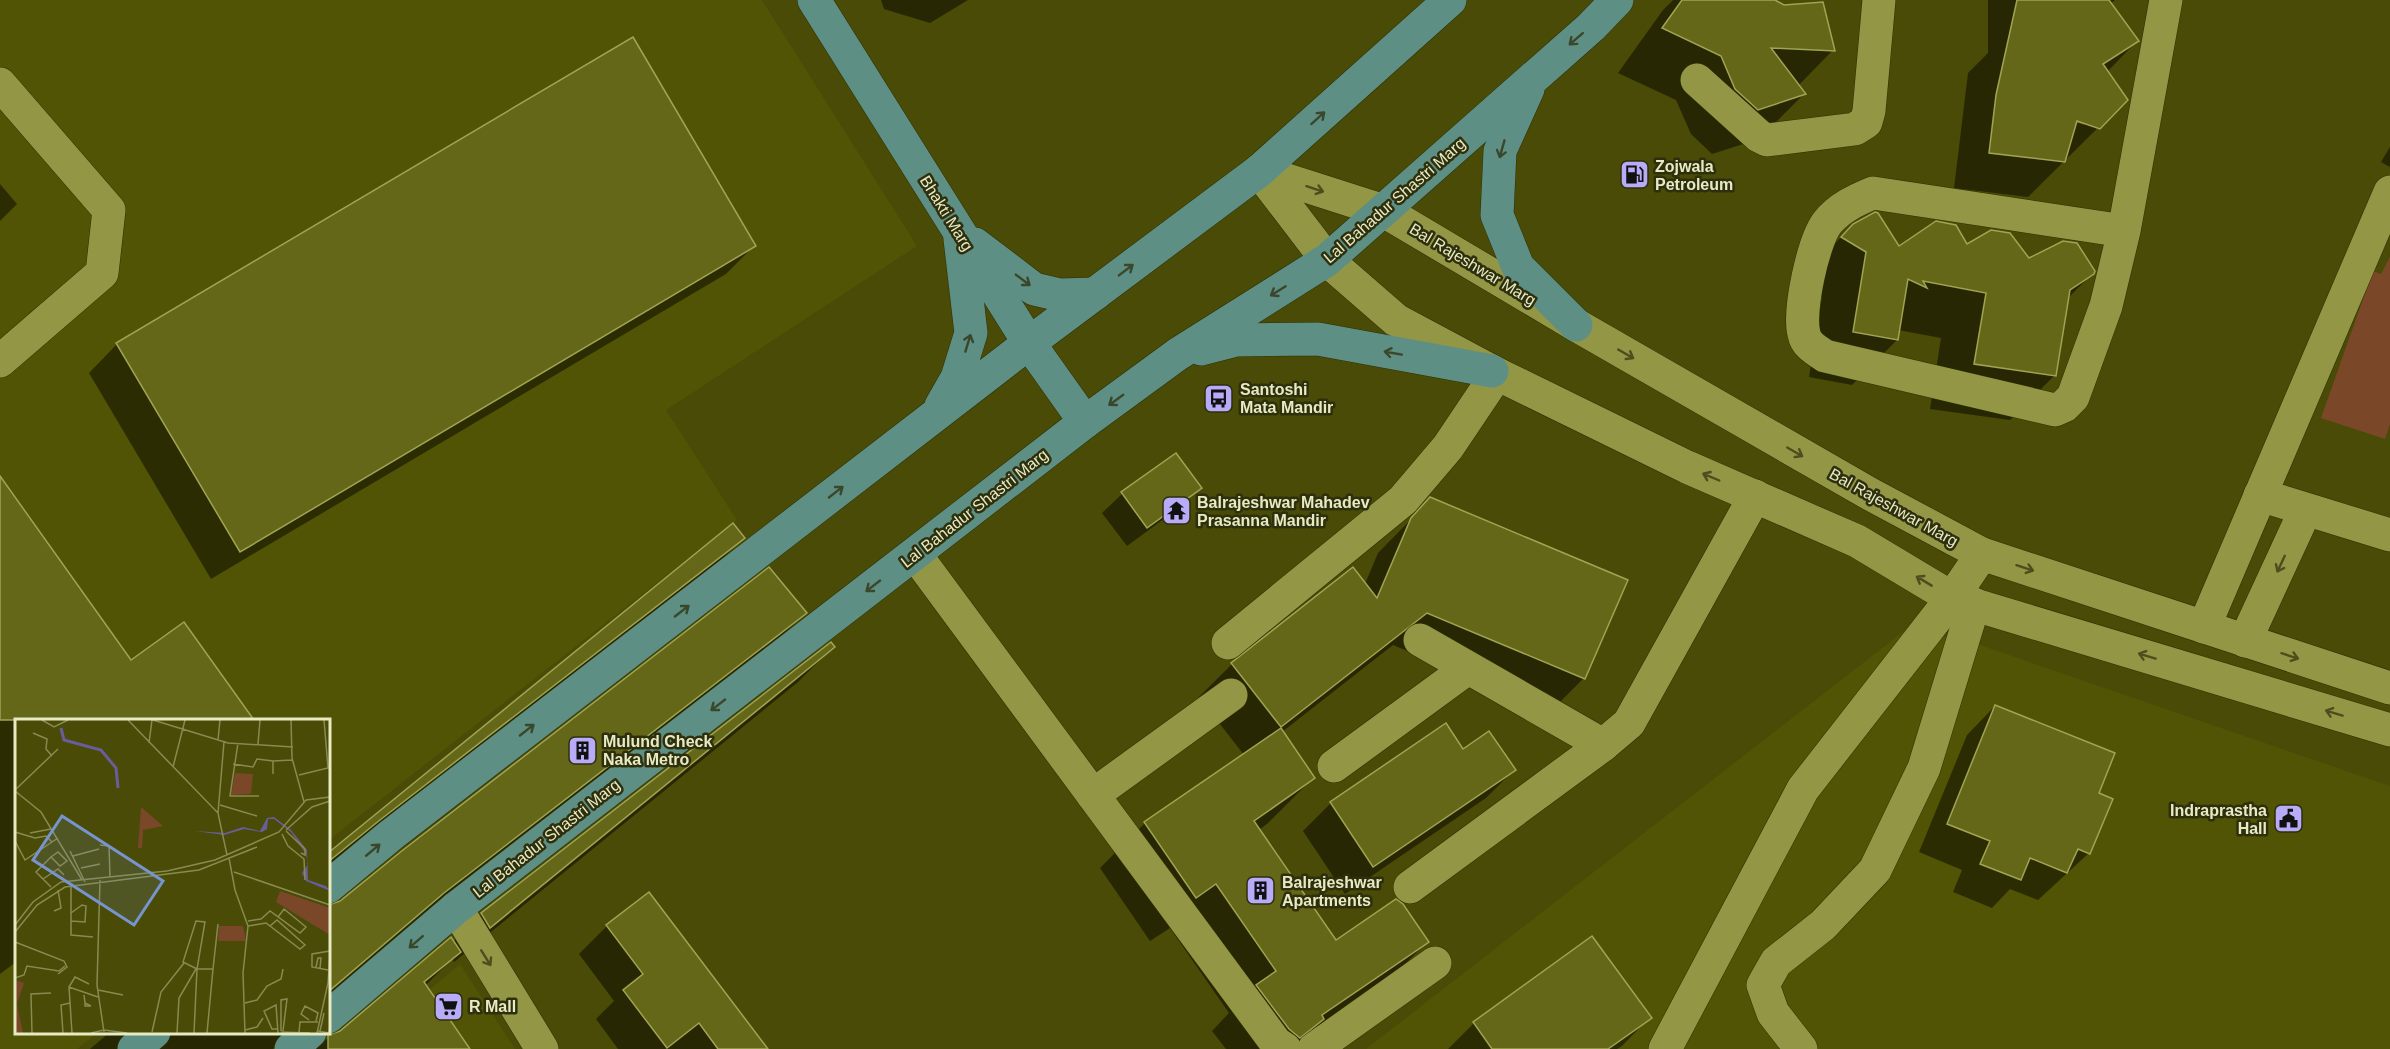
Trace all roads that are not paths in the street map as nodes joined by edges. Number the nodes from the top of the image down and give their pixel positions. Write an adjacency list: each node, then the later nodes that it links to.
1 (814, 0): 13 (main road, Bhakti Marg)
2 (1450, 0): 9 (main road, one-way to 2)
3 (1617, 0): 6 (main road, Lal Bahadur Shastri Marg, one-way to 6)
4 (1879, 0): 7 (street)
5 (2166, 0): 12 (street)
6 (1534, 76): 11 (main road, Lal Bahadur Shastri Marg); 16 (main road, one-way to 16)
7 (1697, 80)
8 (0, 84): 19 (street)
9 (1259, 171): 11 (street, Bal Rajeshwar Marg, one-way to 11); 14 (street); 15 (main road, one-way to 9)
10 (2390, 192): 23 (street)
11 (1384, 211): 14 (main road, Lal Bahadur Shastri Marg); 16 (street, Bal Rajeshwar Marg)
12 (2124, 231): 12 (street)
13 (960, 232): 15 (main road, one-way to 15); 17 (main road, Bhakti Marg); 21 (main road, one-way to 13)
14 (1327, 260): 18 (main road, Lal Bahadur Shastri Marg, one-way to 18); 20 (street)
15 (1095, 294): 17 (main road)
16 (1576, 325): 28 (street, Bal Rajeshwar Marg, one-way to 28)
17 (1029, 343): 21 (main road); 22 (main road, Bhakti Marg)
18 (1178, 354): 20 (main road, one-way to 18); 22 (main road, Lal Bahadur Shastri Marg, one-way to 22)
19 (0, 361)
20 (1495, 373): 24 (street, one-way to 20); 33 (street)
21 (936, 415): 41 (main road, one-way to 21)
22 (1085, 422): 27 (main road, Lal Bahadur Shastri Marg)
23 (2260, 495): 25 (street); 30 (street)
24 (1755, 496): 29 (street, one-way to 24); 38 (street)
25 (2306, 510): 26 (street); 32 (street, one-way to 32)
26 (2390, 535)
27 (915, 554): 40 (street); 43 (main road, Lal Bahadur Shastri Marg, one-way to 43)
28 (1982, 554): 29 (street); 30 (street, Bal Rajeshwar Marg, one-way to 30)
29 (1963, 601): 37 (street, one-way to 29); 53 (street); 54 (street)
30 (2204, 627): 32 (street, Bal Rajeshwar Marg)
31 (1420, 640): 34 (street)
32 (2245, 641): 35 (street, Bal Rajeshwar Marg, one-way to 35)
33 (1228, 643)
34 (1468, 668): 38 (street); 39 (street)
35 (2390, 688)
36 (1231, 695): 40 (street)
37 (2390, 730)
38 (1603, 745): 42 (street)
39 (1334, 766)
40 (1093, 795): 51 (street)
41 (330, 885)
42 (1410, 887)
43 (456, 908): 45 (main road, Lal Bahadur Shastri Marg, one-way to 45); 50 (street, one-way to 50)
44 (1435, 963): 52 (street)
45 (330, 1015)
46 (152, 1034): 48 (main road)
47 (308, 1034): 49 (main road)
48 (134, 1049)
49 (291, 1049)
50 (542, 1049)
51 (1286, 1049)
52 (1314, 1049)
53 (1665, 1049)
54 (1801, 1049)

